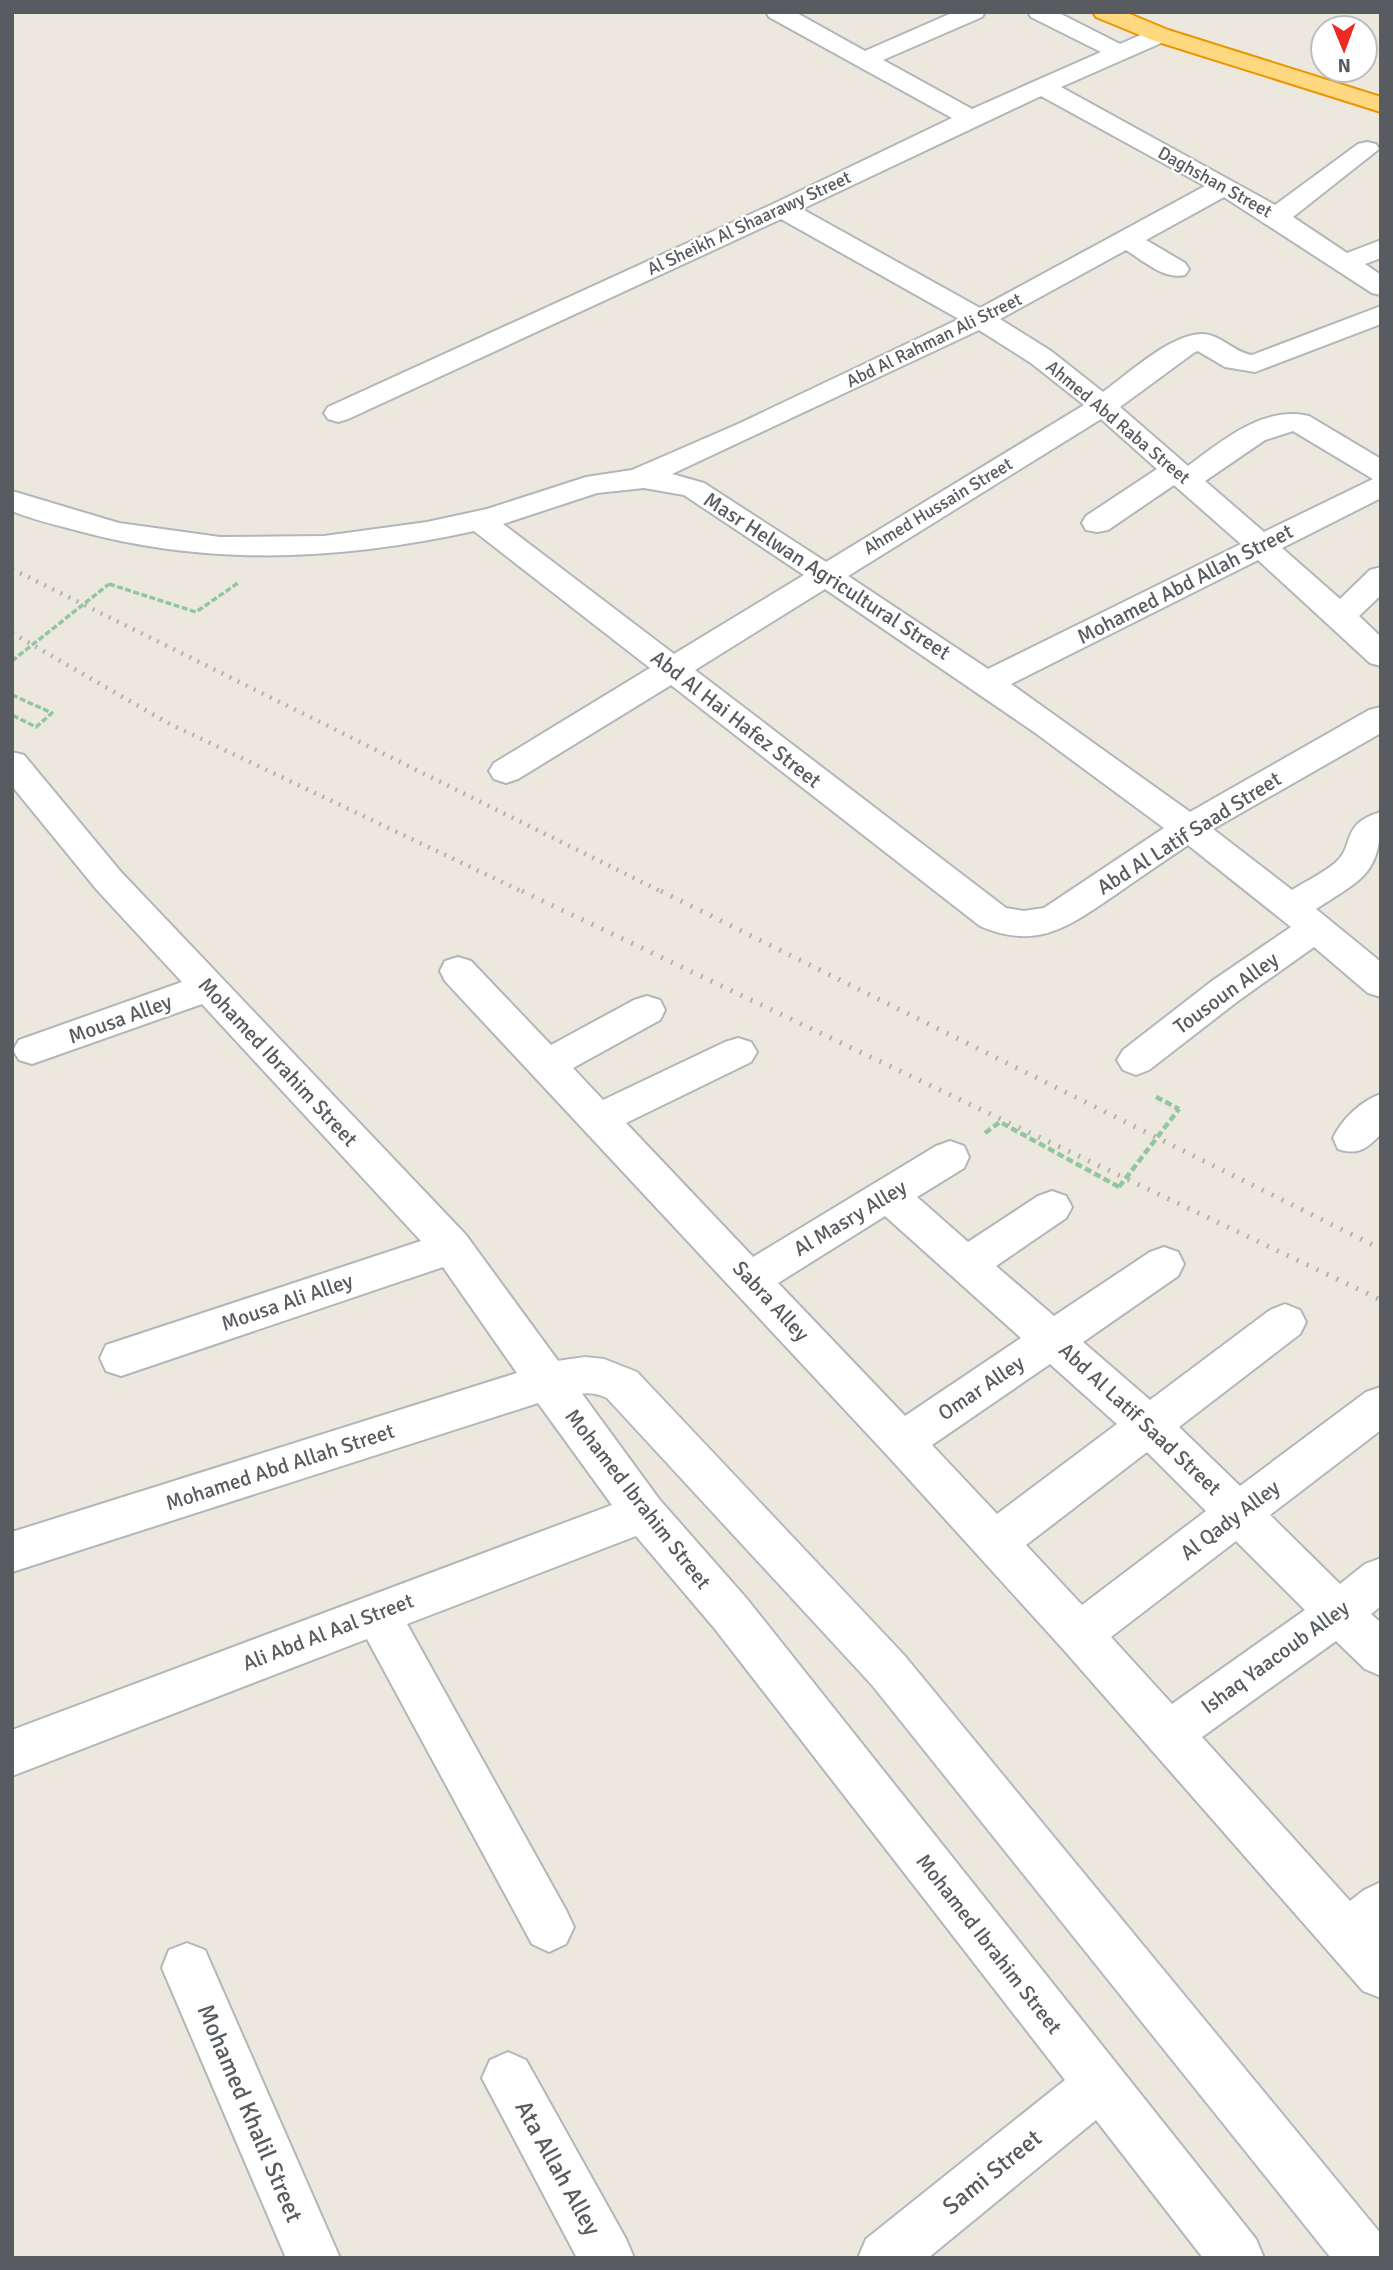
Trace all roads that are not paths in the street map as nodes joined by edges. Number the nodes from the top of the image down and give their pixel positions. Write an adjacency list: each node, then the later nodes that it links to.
1 (777, 12): 8 (street)
2 (974, 12): 8 (street)
3 (1039, 12): 7 (street)
4 (1104, 12): 5 (highway)
5 (1160, 35): 7 (street, Al Sheikh Al Shaarawy Street); 11 (highway)
6 (1253, 41): 9 (highway)
7 (1120, 53): 10 (street, Al Sheikh Al Shaarawy Street)
8 (864, 60): 12 (street)
9 (1309, 60)
10 (1043, 87): 12 (street, Al Sheikh Al Shaarawy Street); 14 (street, Daghshan Street)
11 (1381, 105)
12 (971, 118): 15 (street, Al Sheikh Al Shaarawy Street)
13 (1367, 149): 16 (street)
14 (1224, 186): 16 (street, Daghshan Street); 17 (street, Abd Al Rahman Ali Street)
15 (782, 209): 23 (street, Ahmed Abd Raba Street); 25 (street, Al Sheikh Al Shaarawy Street)
16 (1276, 217): 19 (street, Daghshan Street)
17 (1126, 239): 20 (street); 23 (street, Abd Al Rahman Ali Street)
18 (1381, 248): 19 (street)
19 (1345, 263): 21 (street, Daghshan Street)
20 (1176, 269)
21 (1381, 287)
22 (1381, 314): 24 (street, Ahmed Hussain Street)
23 (980, 319): 24 (street, Ahmed Abd Raba Street); 28 (street, Abd Al Rahman Ali Street)
24 (1103, 405): 27 (street, Ahmed Abd Raba Street); 34 (street, Ahmed Hussain Street)
25 (338, 413)
26 (1381, 472): 27 (street)
27 (1181, 475): 32 (street); 33 (street, Ahmed Abd Raba Street)
28 (636, 479): 31 (street, Masr Helwan Agricultural Street); 34 (street, Masr Helwan Agricultural Street)
29 (1381, 486): 33 (street, Mohamed Abd Allah Street)
30 (12, 500): 31 (street, Masr Helwan Agricultural Street)
31 (480, 521): 38 (street, Abd Al Hai Hafez Street)
32 (1097, 523)
33 (1261, 546): 36 (street, Ahmed Abd Raba Street); 39 (street, Mohamed Abd Allah Street)
34 (826, 575): 38 (street, Ahmed Hussain Street); 39 (street, Masr Helwan Agricultural Street)
35 (1381, 578): 36 (street)
36 (1340, 616): 37 (street, Ahmed Abd Raba Street)
37 (1381, 656)
38 (672, 669): 42 (street, Ahmed Hussain Street); 46 (street, Abd Al Hai Hafez Street)
39 (989, 682): 44 (street, Masr Helwan Agricultural Street)
40 (1381, 718): 44 (street, Abd Al Latif Saad Street)
41 (12, 763): 49 (street, Mohamed Ibrahim Street)
42 (506, 771)
43 (1381, 824): 45 (street, Tousoun Alley)
44 (1190, 827): 45 (street, Masr Helwan Agricultural Street); 46 (street, Abd Al Latif Saad Street)
45 (1304, 917): 48 (street, Masr Helwan Agricultural Street); 53 (street, Tousoun Alley)
46 (993, 918)
47 (458, 971): 54 (street, Sabra Alley)
48 (1381, 983)
49 (208, 987): 51 (street, Mousa Alley); 61 (street, Mohamed Ibrahim Street)
50 (647, 1010): 54 (street)
51 (32, 1050)
52 (738, 1052): 56 (street)
53 (1136, 1060)
54 (547, 1065): 56 (street, Sabra Alley)
55 (1381, 1109): 57 (street)
56 (599, 1119): 64 (street, Sabra Alley)
57 (1352, 1138)
58 (950, 1157): 59 (street, Al Masry Alley)
59 (888, 1195): 62 (street, Abd Al Latif Saad Street); 64 (street, Al Masry Alley)
60 (1052, 1207): 62 (street)
61 (452, 1247): 67 (street, Mousa Ali Alley); 68 (street, Mohamed Ibrahim Street)
62 (968, 1263): 66 (street, Abd Al Latif Saad Street)
63 (1164, 1264): 66 (street, Omar Alley)
64 (750, 1279): 71 (street, Sabra Alley)
65 (1285, 1322): 70 (street)
66 (1054, 1339): 70 (street, Abd Al Latif Saad Street); 71 (street, Omar Alley)
67 (121, 1358)
68 (547, 1382): 72 (street, Mohamed Ibrahim Street); 75 (street, Mohamed Abd Allah Street); 93 (street, Mohamed Abd Allah Street)
69 (1381, 1405): 73 (street, Al Qady Alley)
70 (1149, 1426): 73 (street, Abd Al Latif Saad Street); 74 (street)
71 (902, 1442): 74 (street, Sabra Alley)
72 (644, 1513): 78 (street, Ali Abd Al Aal Street); 88 (street, Mohamed Ibrahim Street)
73 (1239, 1513): 77 (street, Abd Al Latif Saad Street); 79 (street, Al Qady Alley)
74 (994, 1543): 79 (street, Sabra Alley)
75 (12, 1552)
76 (1381, 1579): 77 (street, Ishaq Yaacoub Alley)
77 (1339, 1612): 80 (street, Abd Al Latif Saad Street); 81 (street, Ishaq Yaacoub Alley)
78 (377, 1613): 82 (street, Ali Abd Al Aal Street); 84 (street)
79 (1079, 1634): 81 (street)
80 (1381, 1654)
81 (1168, 1734): 83 (street)
82 (12, 1753)
83 (1364, 1922): 86 (street)
84 (549, 1927)
85 (187, 1968): 89 (street, Mohamed Khalil Street)
86 (1381, 1973)
87 (508, 2078): 90 (street, Ata Allah Alley)
88 (1099, 2085): 91 (street, Sami Street); 92 (street, Mohamed Ibrahim Street)
89 (313, 2258)
90 (607, 2258)
91 (885, 2258)
92 (1237, 2258)
93 (1366, 2258)

